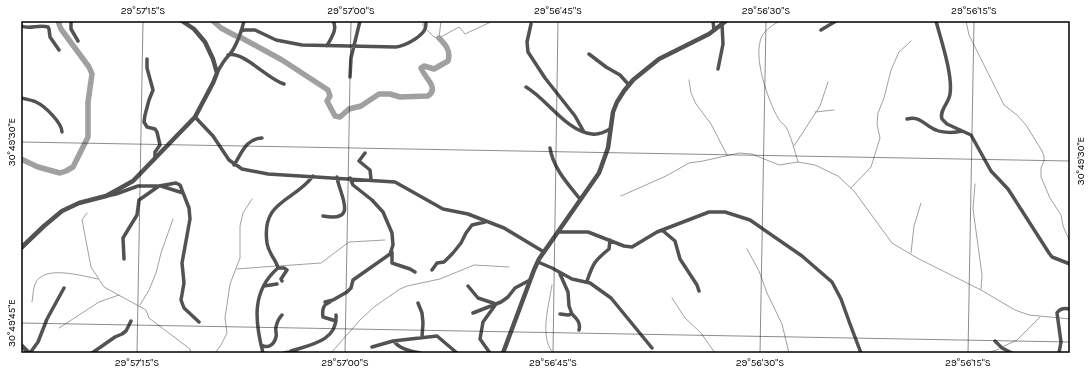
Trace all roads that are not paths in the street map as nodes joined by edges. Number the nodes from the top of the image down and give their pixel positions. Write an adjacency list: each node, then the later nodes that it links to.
1 (71, 21): 17 (street)
2 (182, 21): 25 (street)
3 (240, 21): 14 (street)
4 (244, 21): 14 (street)
5 (333, 21): 18 (street)
6 (360, 21): 19 (street)
7 (426, 21): 19 (street)
8 (713, 21): 15 (street)
9 (836, 21): 16 (street)
10 (936, 21): 34 (street)
11 (724, 23): 15 (street); 24 (street)
12 (531, 24): 36 (street)
13 (21, 26): 20 (street)
14 (242, 29): 18 (street); 22 (street)
15 (714, 30): 28 (street)
16 (821, 30)
17 (78, 41)
18 (327, 46): 19 (street)
19 (354, 46): 26 (street)
20 (59, 50)
21 (589, 54): 28 (street)
22 (228, 55): 25 (street); 27 (street)
23 (147, 59): 40 (street)
24 (718, 69)
25 (217, 73): 31 (street)
26 (350, 77)
27 (284, 84)
28 (629, 85): 33 (street)
29 (526, 87): 36 (street)
30 (21, 98): 35 (street)
31 (195, 117): 40 (street); 41 (street)
32 (907, 119): 34 (street)
33 (610, 129): 36 (street); 49 (street)
34 (962, 130): 60 (street)
35 (62, 132)
36 (584, 132)
37 (262, 138): 41 (street)
38 (550, 148): 49 (street)
39 (365, 153): 45 (street)
40 (155, 158): 48 (street)
41 (234, 165): 42 (street)
42 (313, 176): 43 (street); 61 (street)
43 (337, 178): 44 (street); 50 (street)
44 (350, 178): 45 (street); 56 (street)
45 (371, 180): 51 (street)
46 (159, 186): 47 (street); 47 (street); 48 (street); 58 (street)
47 (183, 193): 85 (street)
48 (106, 196): 55 (street)
49 (580, 200): 53 (street)
50 (323, 216)
51 (486, 221): 57 (street); 62 (street)
52 (662, 230): 54 (street); 72 (street); 104 (street)
53 (558, 232): 54 (street); 57 (street)
54 (610, 240): 67 (street)
55 (22, 247)
56 (392, 251): 63 (street); 73 (street)
57 (544, 252): 59 (street)
58 (124, 259)
59 (538, 262): 64 (street); 65 (street)
60 (1070, 264)
61 (278, 268): 66 (street); 69 (street)
62 (432, 270)
63 (416, 272)
64 (560, 273): 67 (street); 80 (street)
65 (530, 280): 76 (street); 103 (street)
66 (282, 281)
67 (587, 282): 93 (street)
68 (277, 284): 69 (street)
69 (264, 286): 91 (street)
70 (468, 286): 76 (street)
71 (64, 288): 95 (street)
72 (699, 291)
73 (332, 300): 74 (street); 84 (street)
74 (325, 302)
75 (418, 303): 87 (street)
76 (496, 304): 78 (street); 102 (street)
77 (1070, 309): 106 (street)
78 (473, 313)
79 (560, 314): 80 (street)
80 (572, 314): 86 (street)
81 (282, 315): 91 (street)
82 (336, 315): 84 (street)
83 (131, 321): 96 (street)
84 (336, 321): 94 (street)
85 (199, 322)
86 (579, 330)
87 (422, 338): 88 (street); 101 (street)
88 (394, 341): 92 (street); 100 (street)
89 (996, 341): 105 (street)
90 (21, 345): 95 (street)
91 (261, 345): 97 (street)
92 (372, 347)
93 (652, 348)
94 (291, 351): 98 (street); 99 (street)
95 (29, 353)
96 (92, 353)
97 (263, 353)
98 (284, 353)
99 (297, 353)
100 (420, 353)
101 (457, 353)
102 (490, 353)
103 (503, 353)
104 (861, 353)
105 (1012, 353)
106 (1059, 353)

